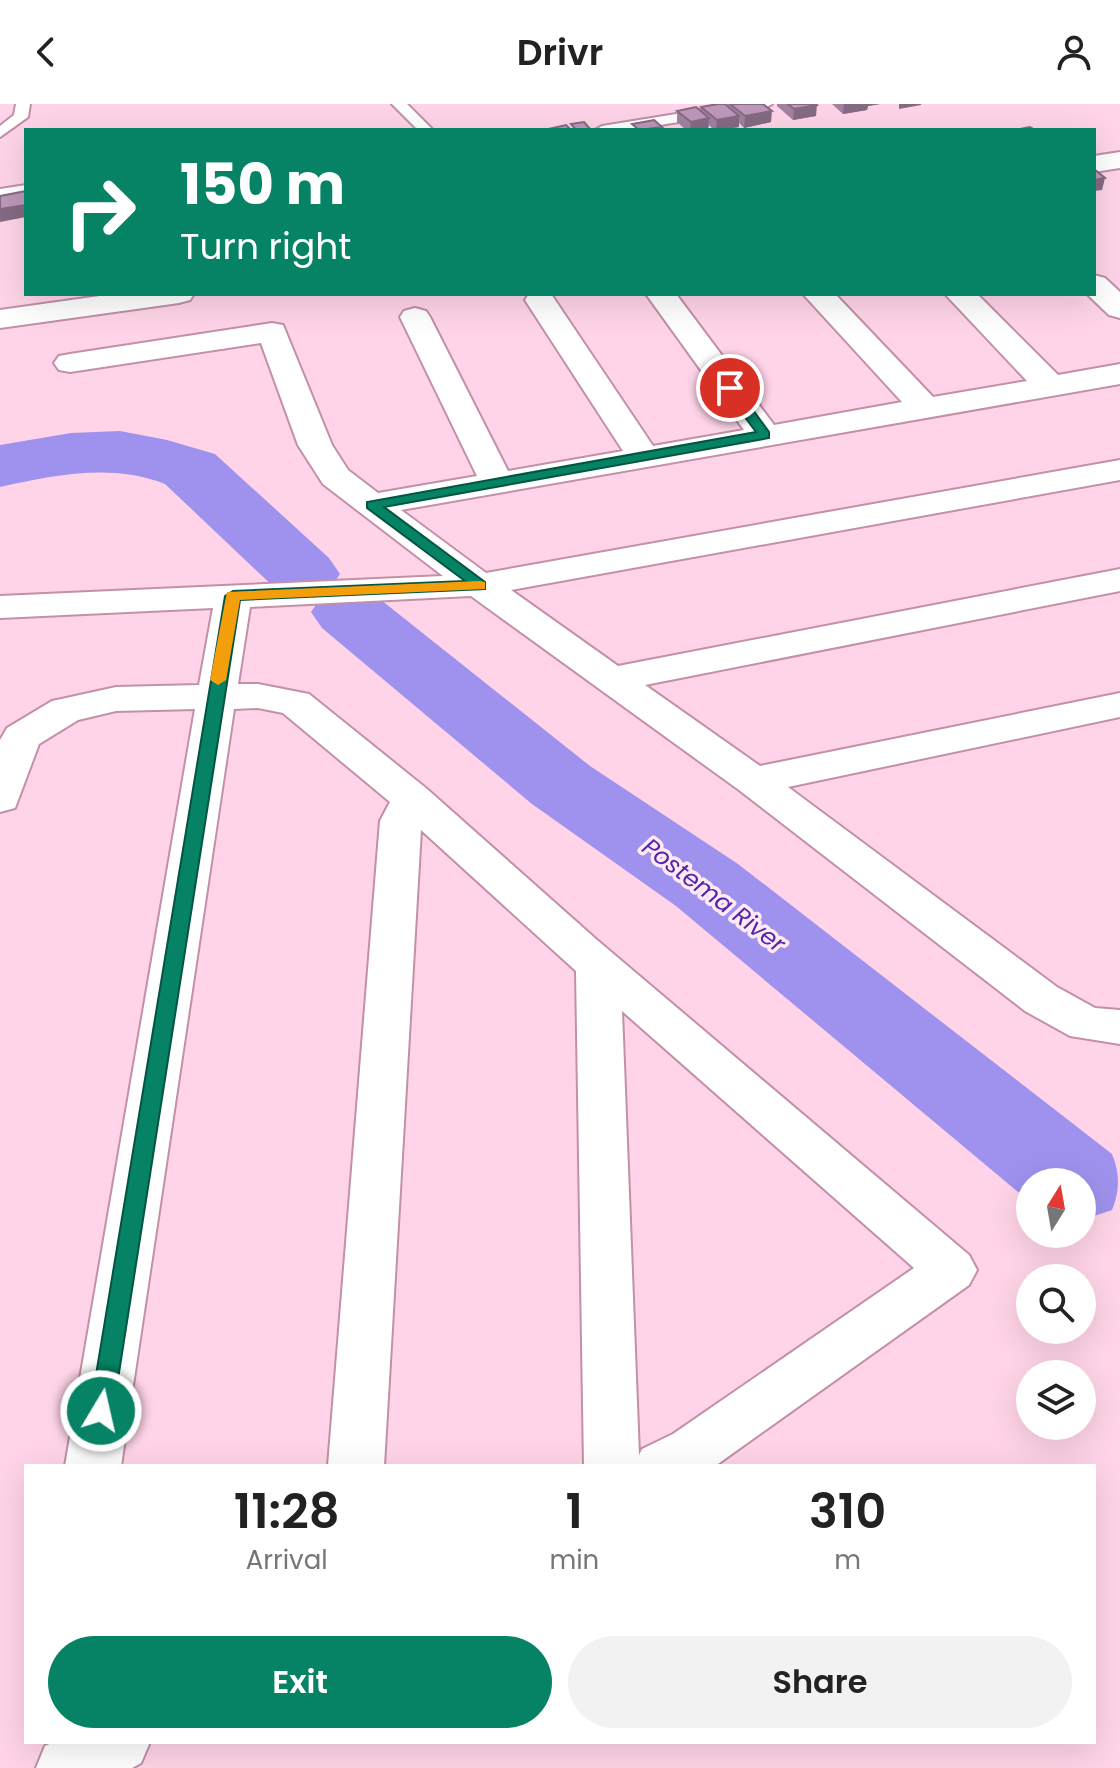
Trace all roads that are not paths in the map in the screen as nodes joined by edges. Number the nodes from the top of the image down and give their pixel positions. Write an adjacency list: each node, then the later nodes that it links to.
1 (23, 104): 6 (lane)
2 (399, 104): 4 (lane)
3 (765, 104): 5 (lane)
4 (424, 128)
5 (615, 128)
6 (0, 133)
7 (1120, 160): 8 (street)
8 (1096, 164)
9 (24, 190): 10 (lane)
10 (0, 194)
11 (1096, 286): 17 (street)
12 (165, 296): 19 (street)
13 (662, 296): 24 (street)
14 (820, 296): 23 (street)
15 (962, 296): 22 (street)
16 (540, 300): 25 (street)
17 (1120, 309)
18 (415, 317): 27 (street)
19 (0, 319)
20 (70, 363): 28 (street)
21 (1120, 374): 22 (street)
22 (1050, 386): 23 (street)
23 (924, 407): 24 (street)
24 (765, 435): 25 (street)
25 (643, 455): 27 (street)
26 (1120, 470): 30 (street)
27 (496, 481): 28 (street)
28 (372, 505): 30 (street)
29 (1120, 580): 33 (street)
30 (480, 585): 31 (street); 33 (street)
31 (233, 596): 32 (street); 34 (street)
32 (0, 607)
33 (610, 680): 36 (street)
34 (215, 697): 37 (street); 38 (street); 41 (street)
35 (1120, 705): 36 (street)
36 (753, 781): 40 (street)
37 (0, 798)
38 (412, 799): 39 (street); 42 (street)
39 (598, 964): 43 (street); 44 (street)
40 (1120, 1027)
41 (93, 1464)
42 (356, 1464)
43 (612, 1464)
44 (666, 1464)
45 (54, 1744): 47 (street)
46 (115, 1744): 48 (street)
47 (50, 1768)
48 (67, 1768)

